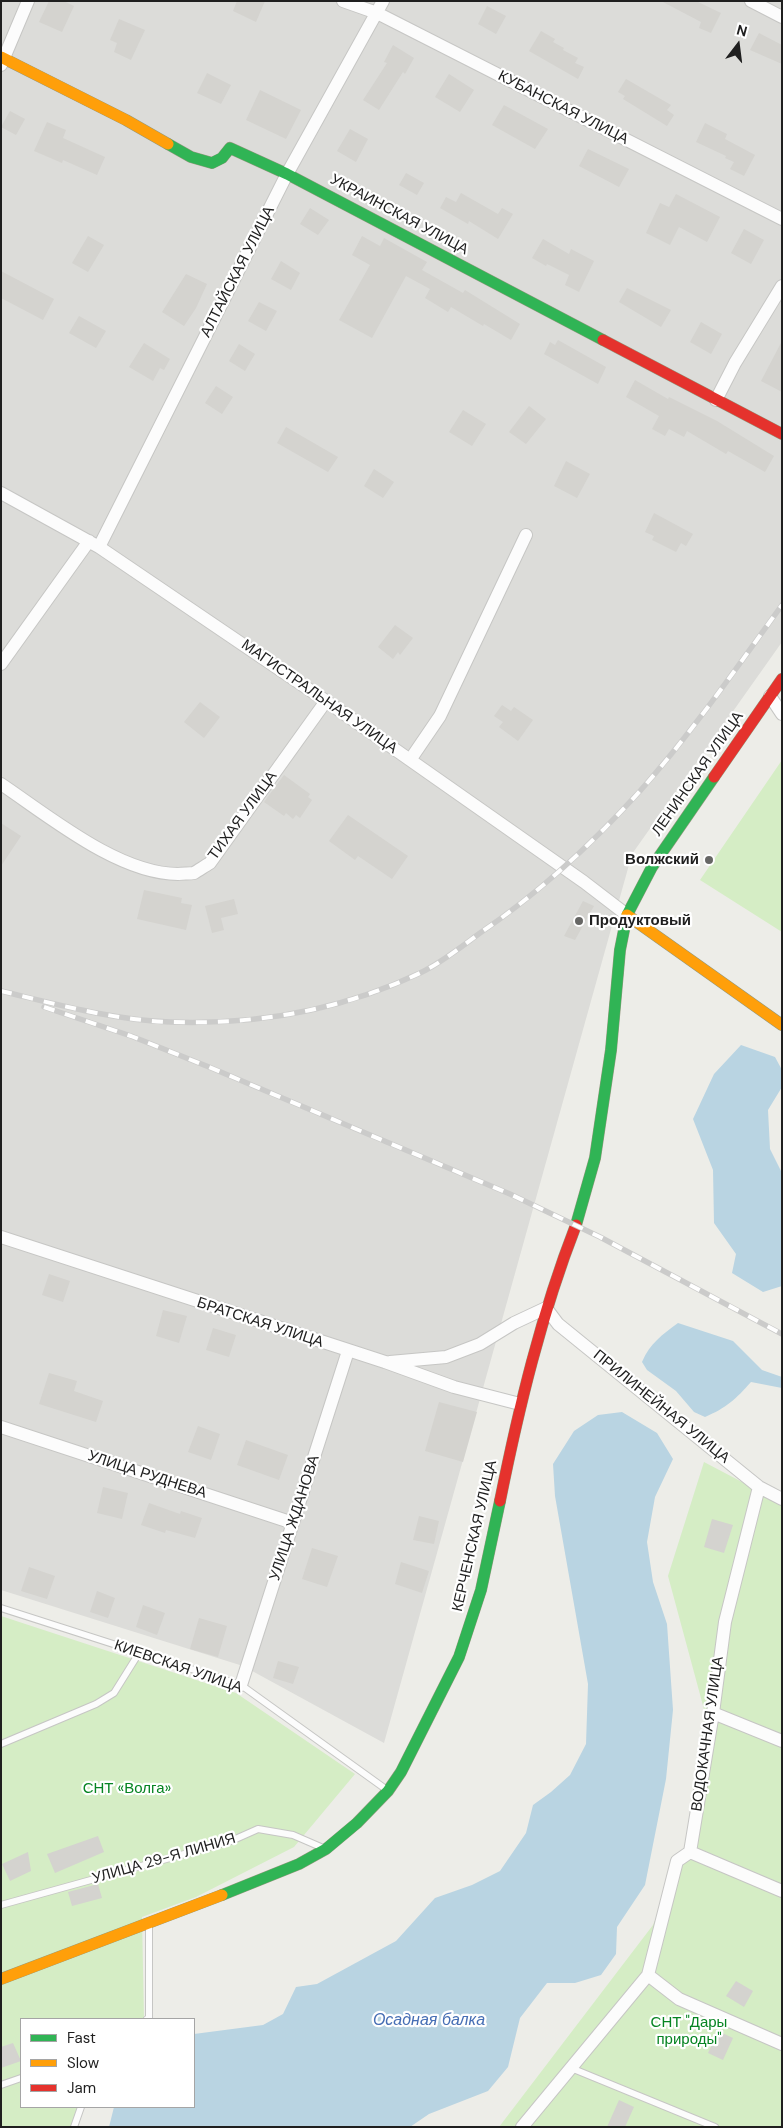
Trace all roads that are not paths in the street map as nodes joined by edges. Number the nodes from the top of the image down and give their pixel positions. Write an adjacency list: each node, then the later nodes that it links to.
1 (28, 1): 7 (street)
2 (343, 1): 5 (street, КУБАНСКАЯ УЛИЦА)
3 (383, 1): 5 (street, АЛТАЙСКАЯ УЛИЦА)
4 (751, 1): 6 (street)
5 (377, 13): 8 (street, АЛТАЙСКАЯ УЛИЦА); 9 (street, КУБАНСКАЯ УЛИЦА)
6 (782, 17)
7 (2, 60): 8 (street, УКРАИНСКАЯ УЛИЦА)
8 (287, 174): 11 (street, УКРАИНСКАЯ УЛИЦА); 15 (street, АЛТАЙСКАЯ УЛИЦА)
9 (782, 219)
10 (782, 286): 11 (street)
11 (716, 400): 12 (street, УКРАИНСКАЯ УЛИЦА)
12 (782, 434)
13 (1, 493): 15 (street, МАГИСТРАЛЬНАЯ УЛИЦА)
14 (526, 535): 21 (street)
15 (94, 544): 16 (street, АЛТАЙСКАЯ УЛИЦА); 19 (street, МАГИСТРАЛЬНАЯ УЛИЦА)
16 (1, 664)
17 (782, 679): 18 (street, ЛЕНИНСКАЯ УЛИЦА)
18 (776, 696): 20 (street); 23 (street, ЛЕНИНСКАЯ УЛИЦА)
19 (326, 701): 21 (street, МАГИСТРАЛЬНАЯ УЛИЦА); 22 (street, ТИХАЯ УЛИЦА)
20 (782, 714)
21 (410, 760): 23 (street, МАГИСТРАЛЬНАЯ УЛИЦА)
22 (1, 784)
23 (627, 915): 24 (street); 26 (street, ЛЕНИНСКАЯ УЛИЦА)
24 (782, 1025)
25 (1, 1237): 28 (street, БРАТСКАЯ УЛИЦА)
26 (555, 1279): 27 (street, КЕРЧЕНСКАЯ УЛИЦА)
27 (546, 1308): 29 (street); 30 (street, КЕРЧЕНСКАЯ УЛИЦА); 32 (street, ПРИЛИНЕЙНАЯ УЛИЦА)
28 (348, 1351): 29 (street, БРАТСКАЯ УЛИЦА); 34 (street, УЛИЦА ЖДАНОВА)
29 (385, 1362): 30 (street, БРАТСКАЯ УЛИЦА)
30 (520, 1404): 41 (street, КЕРЧЕНСКАЯ УЛИЦА)
31 (1, 1427): 34 (street, УЛИЦА РУДНЕВА)
32 (759, 1488): 33 (street, ПРИЛИНЕЙНАЯ УЛИЦА); 38 (street, ВОДОКАЧНАЯ УЛИЦА)
33 (782, 1499)
34 (293, 1523): 37 (street, УЛИЦА ЖДАНОВА)
35 (1, 1608): 36 (lane, КИЕВСКАЯ УЛИЦА)
36 (139, 1653): 37 (lane, КИЕВСКАЯ УЛИЦА); 40 (lane)
37 (241, 1685): 41 (lane, КИЕВСКАЯ УЛИЦА)
38 (713, 1712): 39 (street); 43 (street, ВОДОКАЧНАЯ УЛИЦА)
39 (782, 1741)
40 (1, 1744)
41 (388, 1791): 42 (street, КЕРЧЕНСКАЯ УЛИЦА)
42 (326, 1849): 45 (lane, УЛИЦА 29-Я ЛИНИЯ); 46 (street, КЕРЧЕНСКАЯ УЛИЦА)
43 (690, 1852): 44 (street); 47 (street)
44 (782, 1891)
45 (1, 1905)
46 (149, 1922): 48 (street, КЕРЧЕНСКАЯ УЛИЦА); 49 (lane)
47 (648, 1974): 50 (street); 51 (street)
48 (1, 1978)
49 (149, 2018)
50 (782, 2044)
51 (571, 2068): 56 (street); 57 (lane)
52 (20, 2078): 53 (lane)
53 (1, 2085)
54 (81, 2108): 55 (lane)
55 (74, 2127)
56 (522, 2127)
57 (715, 2127)

